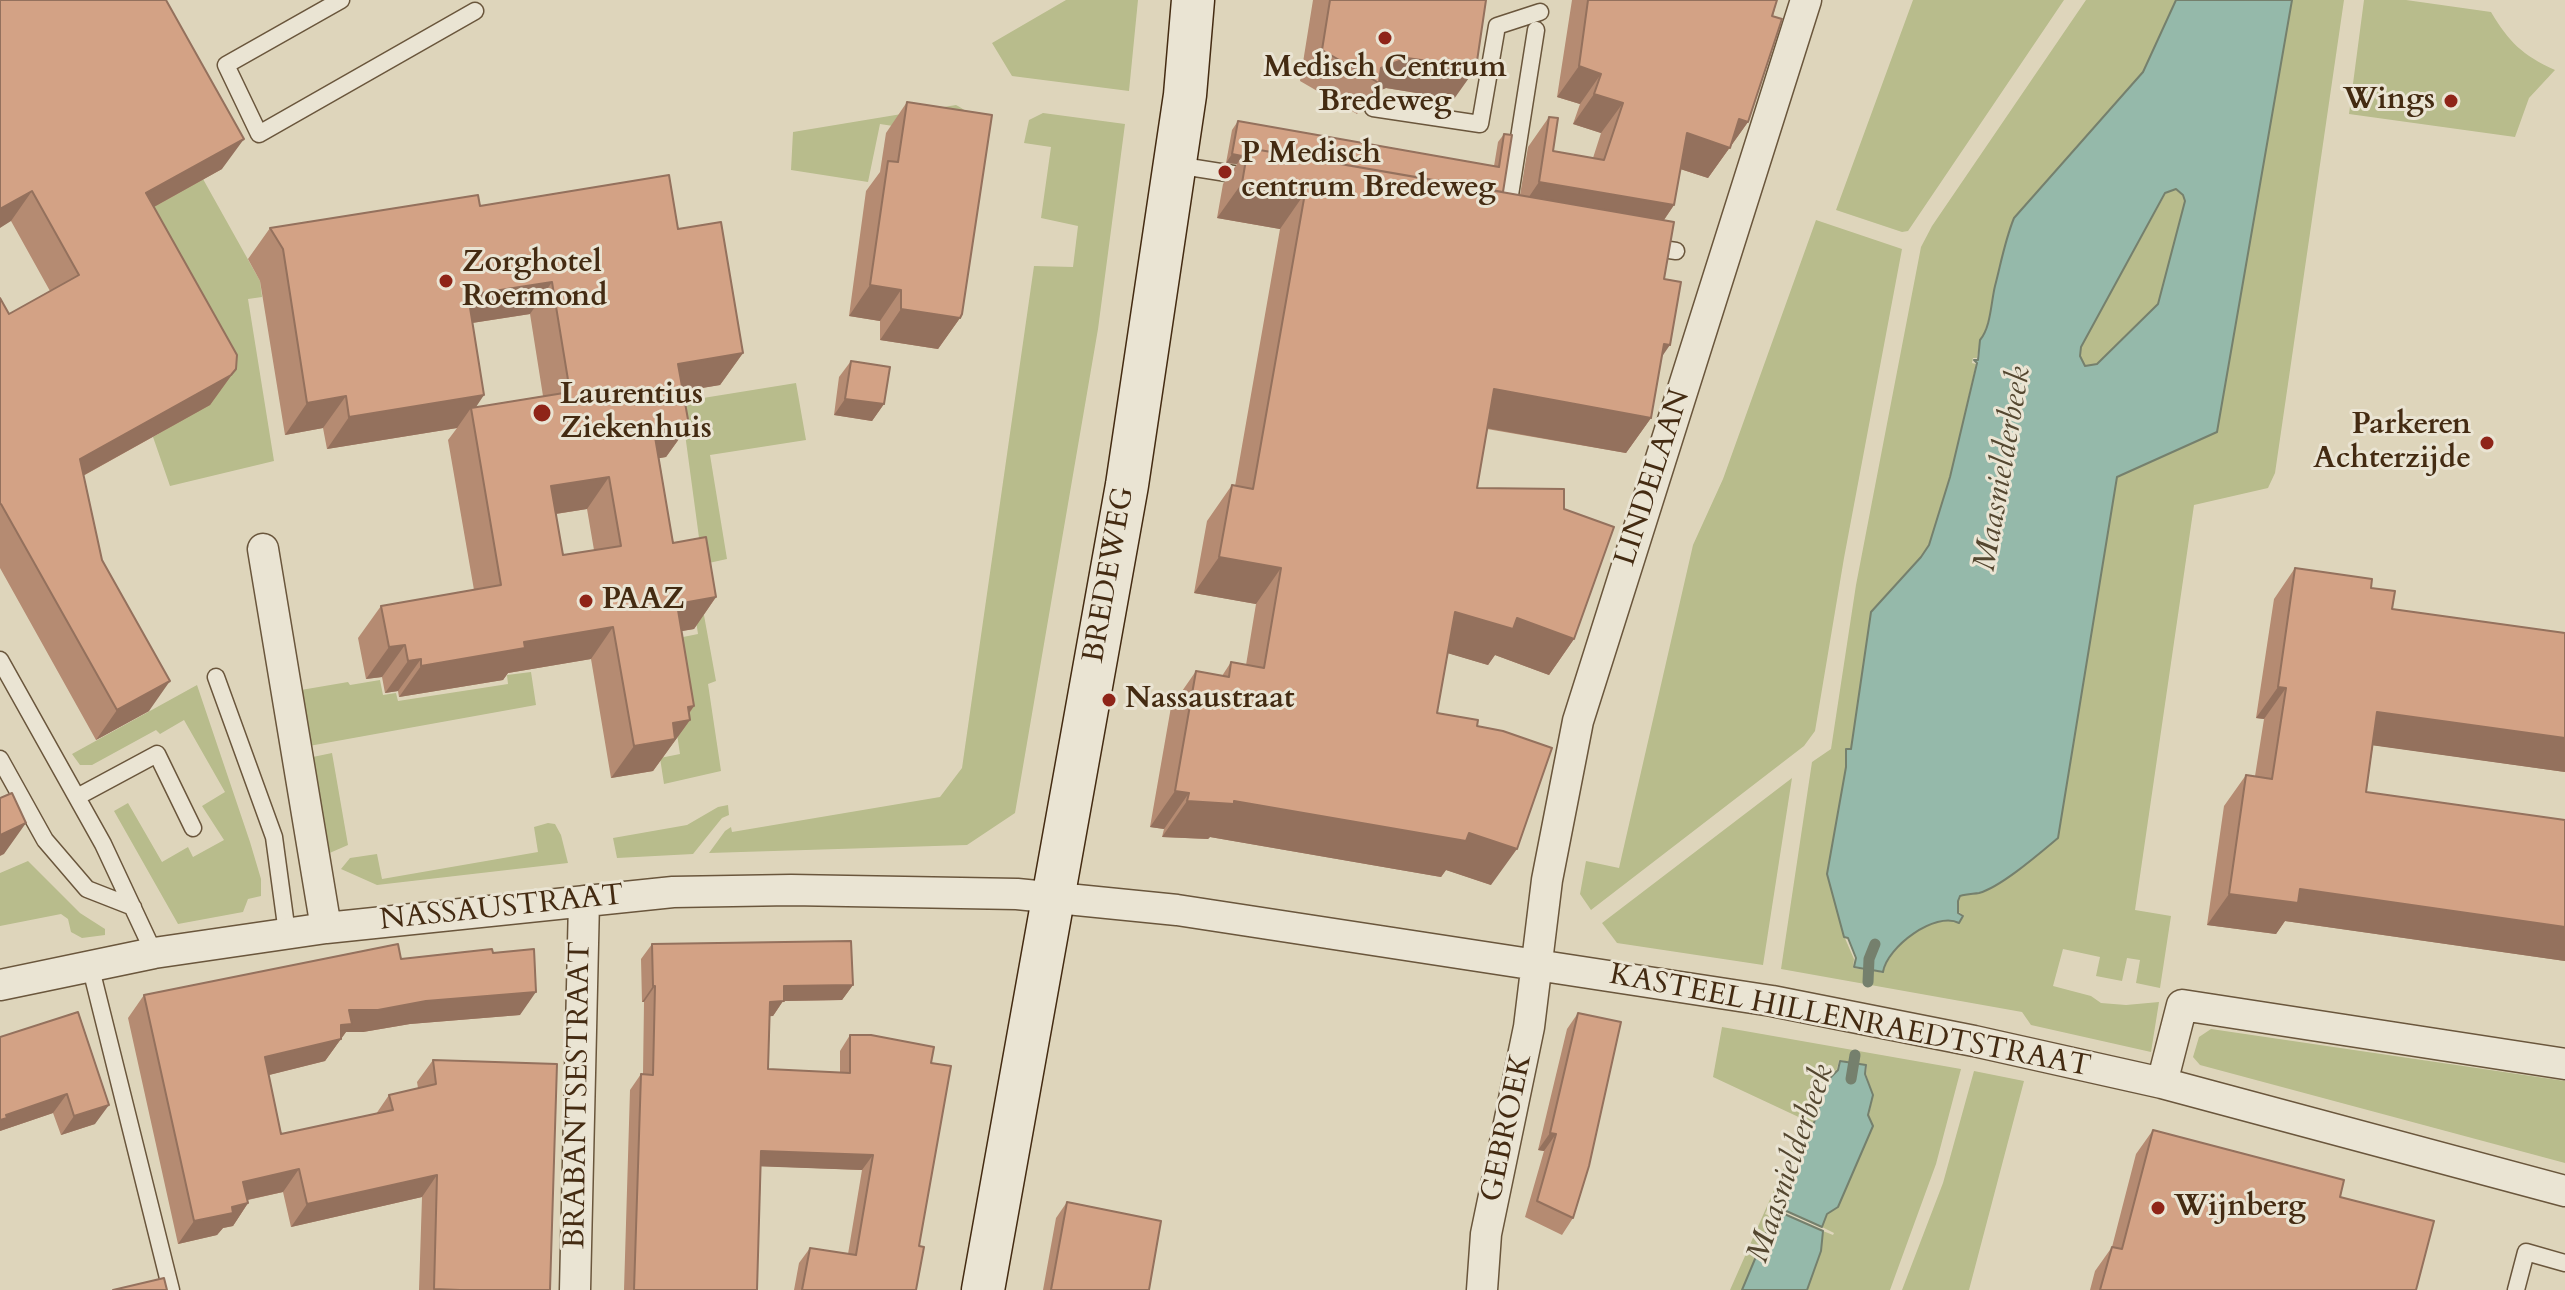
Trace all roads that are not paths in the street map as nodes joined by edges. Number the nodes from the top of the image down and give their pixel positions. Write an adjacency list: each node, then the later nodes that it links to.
1 (341, 0): 4 (lane)
2 (1193, 0): 8 (street, BREDEWEG)
3 (1806, 0): 26 (street, LINDELAAN)
4 (475, 11)
5 (1540, 12): 7 (lane)
6 (1536, 30): 10 (lane)
7 (1373, 108)
8 (1174, 165): 9 (lane); 19 (street, BREDEWEG)
9 (1271, 181)
10 (1505, 221)
11 (1629, 243): 12 (lane)
12 (1676, 251)
13 (263, 549): 22 (street)
14 (0, 660): 17 (lane)
15 (216, 677): 23 (lane)
16 (0, 759): 21 (lane)
17 (77, 797): 18 (lane); 21 (lane)
18 (193, 828)
19 (1052, 897): 20 (street, NASSAUSTRAAT); 26 (street, NASSAUSTRAAT); 34 (street, BREDEWEG)
20 (584, 901): 22 (street, NASSAUSTRAAT); 33 (street, BRABANTSESTRAAT)
21 (133, 907): 24 (lane)
22 (326, 928): 23 (street, NASSAUSTRAAT)
23 (287, 933): 24 (street, NASSAUSTRAAT)
24 (154, 953): 25 (street, NASSAUSTRAAT)
25 (90, 965): 27 (street, NASSAUSTRAAT); 32 (lane)
26 (1537, 965): 29 (street, KASTEEL HILLENRAEDTSTRAAT); 35 (street, GEBROEK)
27 (0, 985)
28 (2565, 1064): 29 (street)
29 (2162, 1083): 30 (street, KASTEEL HILLENRAEDTSTRAAT)
30 (2565, 1191)
31 (2565, 1263): 36 (lane)
32 (171, 1290)
33 (575, 1290)
34 (983, 1290)
35 (1482, 1290)
36 (2516, 1290)

